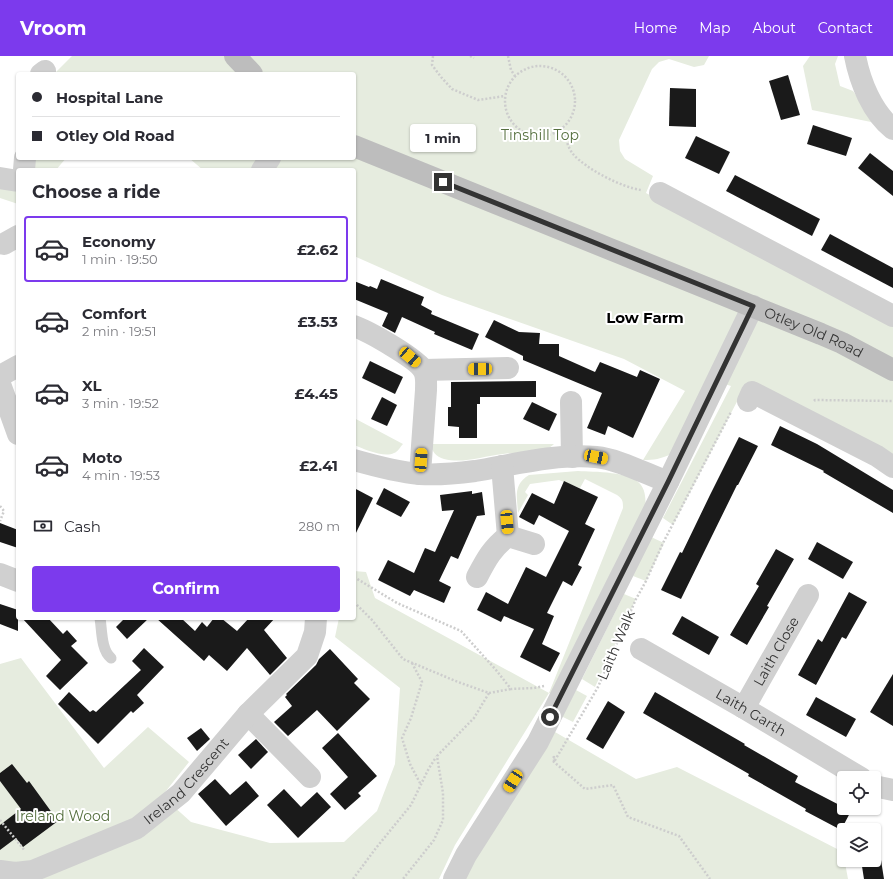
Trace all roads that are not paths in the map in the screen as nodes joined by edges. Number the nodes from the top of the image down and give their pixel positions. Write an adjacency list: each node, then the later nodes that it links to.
1 (235, 56): 3 (street)
2 (855, 56): 4 (street)
3 (250, 72)
4 (893, 130)
5 (356, 147): 9 (street, Otley Old Road)
6 (0, 178): 7 (street)
7 (16, 181)
8 (660, 193): 10 (street)
9 (753, 306): 15 (street, Otley Old Road); 26 (street)
10 (893, 316)
11 (356, 327): 14 (street)
12 (16, 367): 16 (street)
13 (508, 368): 14 (street)
14 (424, 370): 25 (street)
15 (893, 370)
16 (0, 376)
17 (0, 384): 20 (street)
18 (748, 400): 24 (street)
19 (571, 402): 21 (street)
20 (16, 428)
21 (572, 457): 23 (street); 26 (street)
22 (356, 461): 25 (street)
23 (502, 466): 25 (street); 27 (street)
24 (893, 467)
25 (420, 474)
26 (668, 482): 44 (street)
27 (508, 536): 28 (street); 30 (street)
28 (534, 544)
29 (0, 574): 31 (street)
30 (477, 577)
31 (16, 580)
32 (808, 595): 37 (street, Laith Close)
33 (100, 620): 36 (lane)
34 (316, 620): 38 (street, Ireland Crescent)
35 (641, 649): 37 (street, Laith Garth)
36 (112, 658)
37 (744, 708): 39 (street, Laith Garth)
38 (248, 714): 40 (street); 43 (street, Ireland Crescent)
39 (849, 771)
40 (310, 777)
41 (881, 787): 42 (street)
42 (893, 790)
43 (0, 871)
44 (454, 879)

